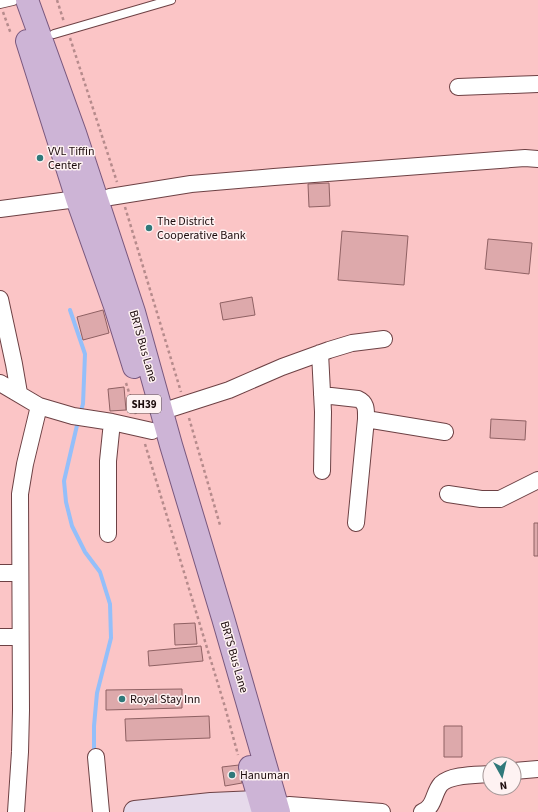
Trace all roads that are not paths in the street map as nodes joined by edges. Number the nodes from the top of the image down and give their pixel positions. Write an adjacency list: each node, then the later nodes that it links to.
1 (42, 0): 4 (main road, SH39)
2 (171, 0): 4 (lane)
3 (10, 2): 9 (main road, SH39); 36 (main road, BRTS Bus Lane)
4 (61, 32): 8 (main road, SH39)
5 (538, 84): 6 (street)
6 (458, 87)
7 (538, 160): 8 (street)
8 (116, 196): 18 (main road, SH39)
9 (77, 199): 10 (street); 21 (main road, SH39)
10 (0, 208)
11 (0, 299): 15 (street)
12 (384, 339): 13 (street)
13 (320, 353): 16 (street); 18 (street)
14 (0, 382): 15 (street)
15 (19, 394): 17 (street)
16 (322, 395): 19 (street); 23 (street)
17 (39, 406): 20 (street); 29 (street)
18 (179, 406): 36 (main road, SH39)
19 (366, 419): 22 (street); 26 (street)
20 (112, 422): 21 (street); 27 (street)
21 (146, 430): 36 (main road, SH39)
22 (445, 432)
23 (322, 470)
24 (538, 480): 25 (street)
25 (448, 494)
26 (356, 522)
27 (108, 534)
28 (0, 573): 29 (street)
29 (20, 573): 31 (street)
30 (0, 637): 31 (street)
31 (20, 637): 37 (street)
32 (96, 757): 38 (street)
33 (538, 769): 34 (street)
34 (522, 770)
35 (482, 775): 41 (street)
36 (276, 808): 39 (street); 40 (street)
37 (16, 812)
38 (101, 812)
39 (135, 812)
40 (382, 812)
41 (422, 812)

